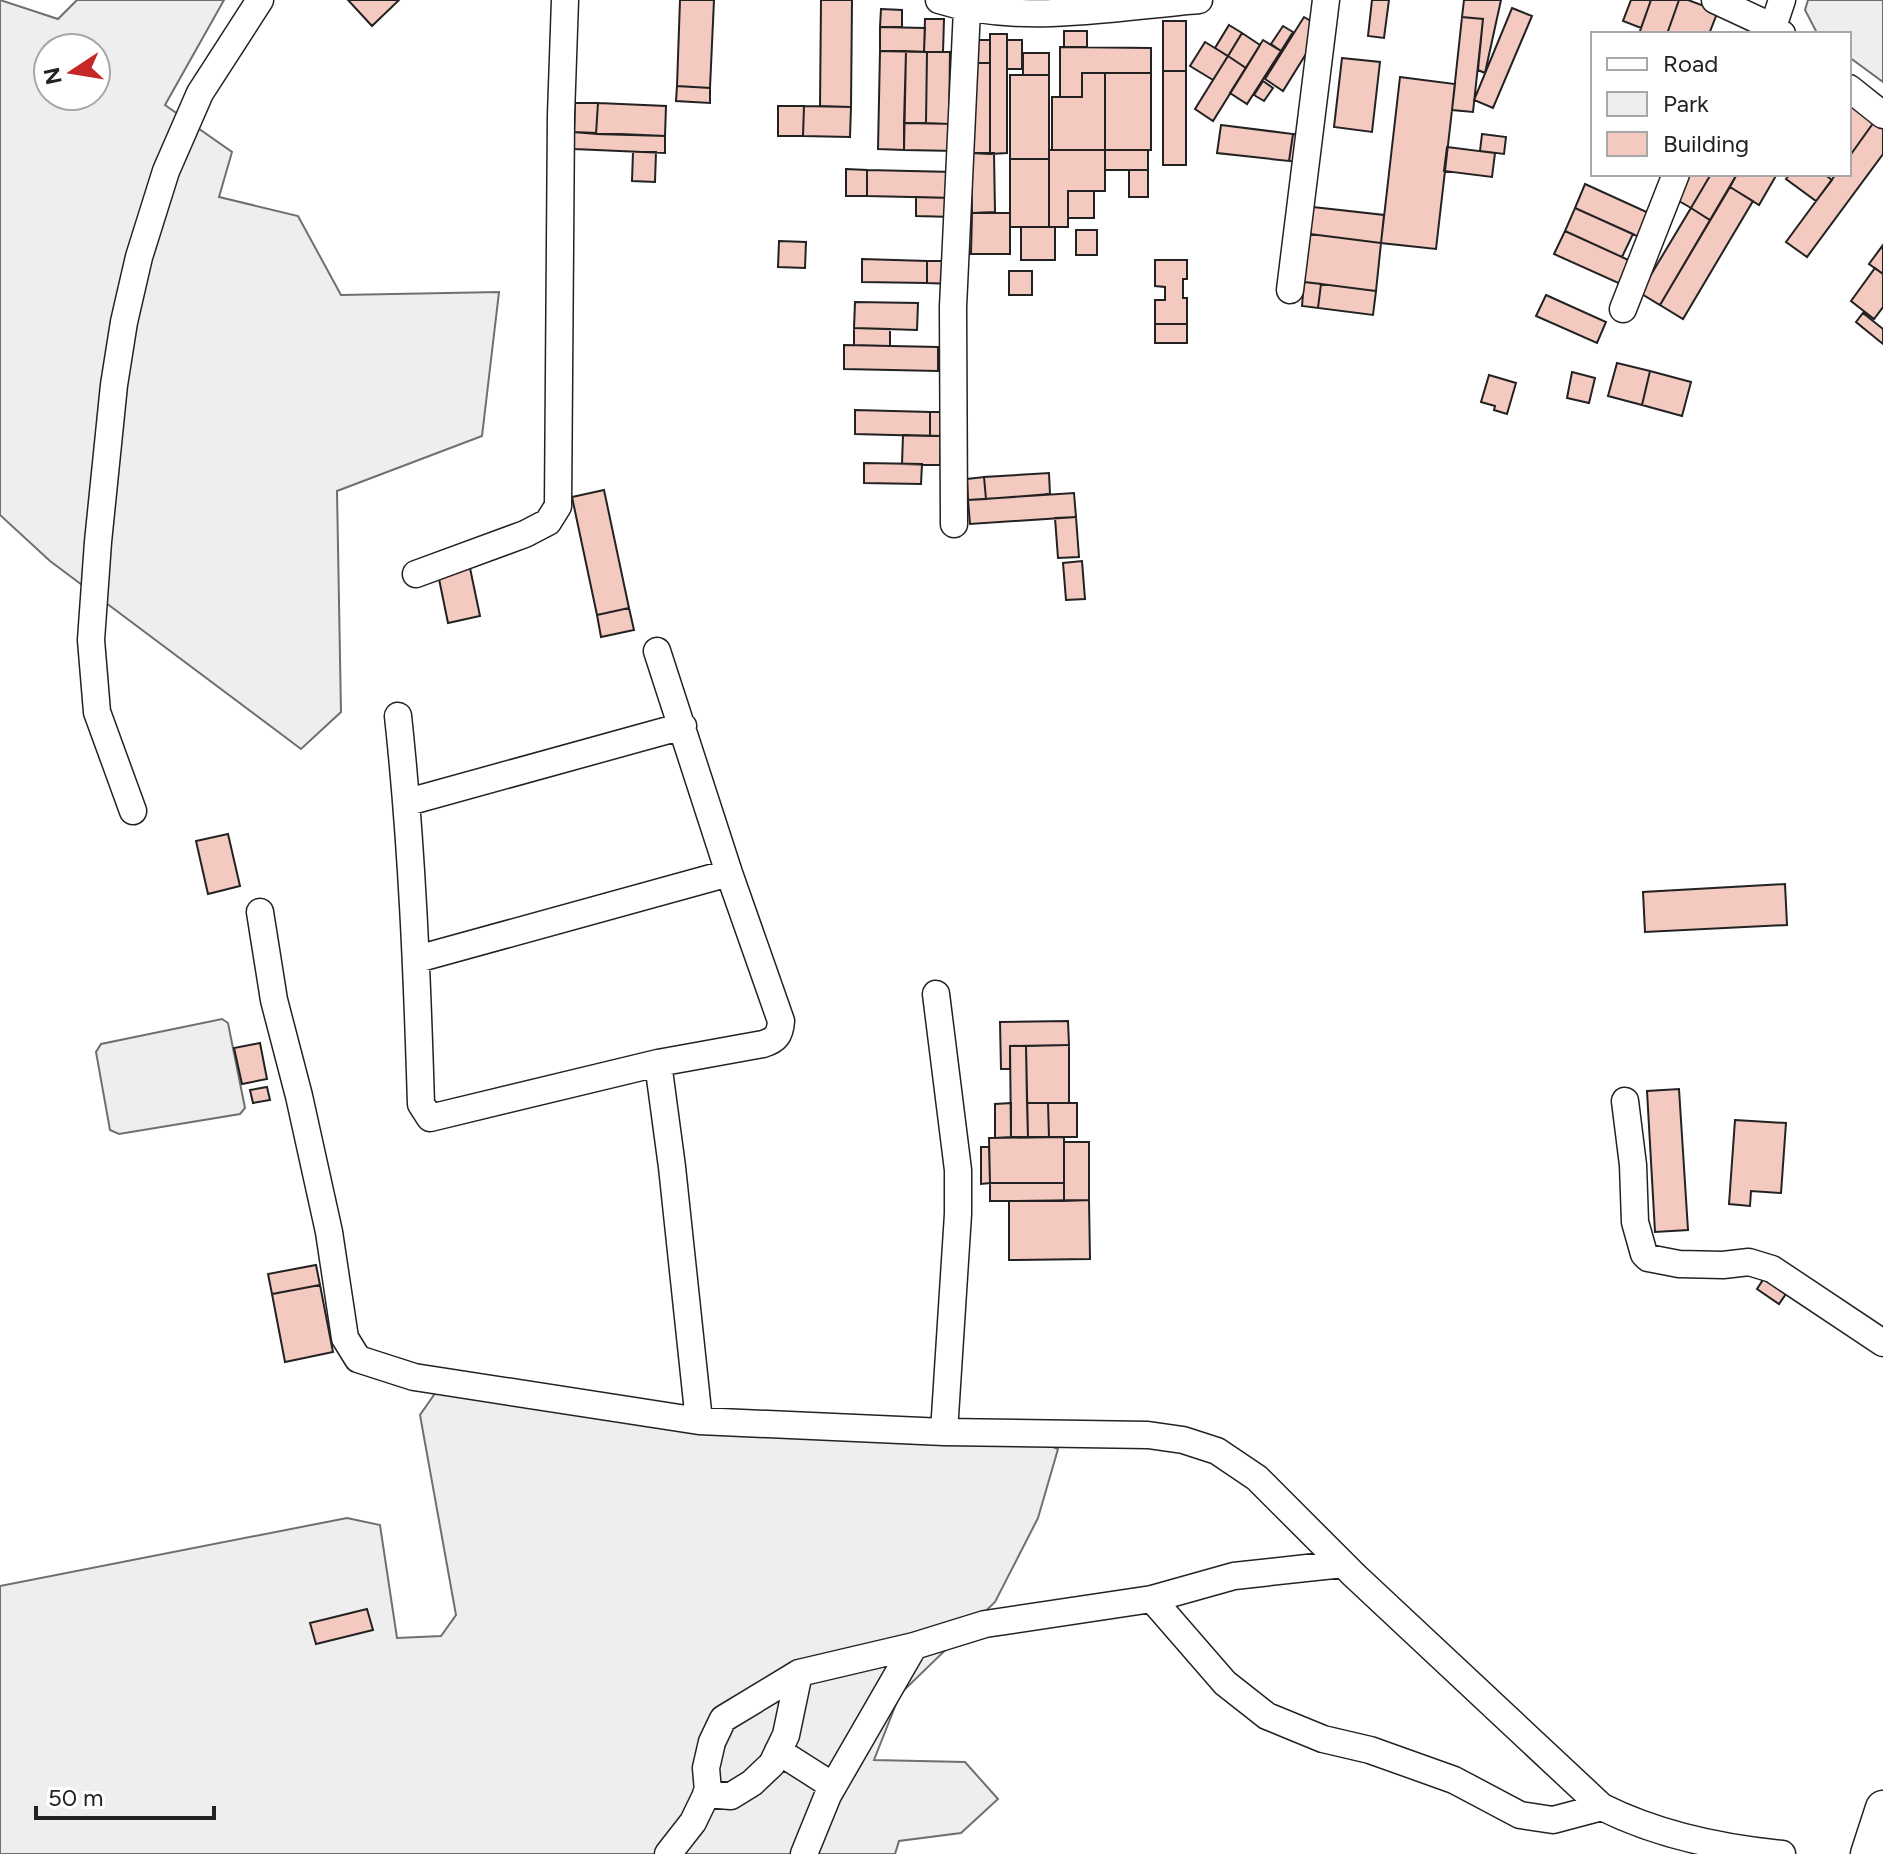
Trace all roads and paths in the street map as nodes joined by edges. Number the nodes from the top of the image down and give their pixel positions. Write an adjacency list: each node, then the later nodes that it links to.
1 (260, 0): 22 (street)
2 (565, 0): 17 (street)
3 (939, 0): 8 (street)
4 (1199, 0): 7 (street)
5 (1326, 0): 14 (street)
6 (1782, 0): 10 (street)
7 (1132, 3): 8 (street)
8 (967, 9): 16 (street)
9 (1727, 15): 10 (street)
10 (1777, 30)
11 (1851, 90): 12 (street)
12 (1883, 115)
13 (1675, 176): 15 (street)
14 (1290, 290)
15 (1623, 309)
16 (954, 524)
17 (416, 574)
18 (657, 651): 20 (street)
19 (398, 716): 21 (street)
20 (683, 726): 21 (street); 23 (street)
21 (408, 802): 25 (street)
22 (133, 811)
23 (729, 873): 25 (street); 27 (street)
24 (260, 912): 30 (street)
25 (417, 959): 27 (street)
26 (936, 994): 31 (street)
27 (658, 1063): 30 (street)
28 (1625, 1101): 29 (street)
29 (1883, 1343)
30 (699, 1421): 31 (street)
31 (944, 1432): 32 (street)
32 (1343, 1564): 33 (street); 39 (street)
33 (1152, 1599): 34 (street); 39 (street)
34 (914, 1646): 35 (street); 37 (street)
35 (799, 1673): 36 (street); 38 (street)
36 (778, 1751): 37 (street); 38 (street)
37 (833, 1786): 42 (street)
38 (706, 1794): 41 (street)
39 (1602, 1807): 43 (street)
40 (1883, 1808): 44 (main road)
41 (668, 1854)
42 (804, 1854)
43 (1782, 1854)
44 (1868, 1854)

